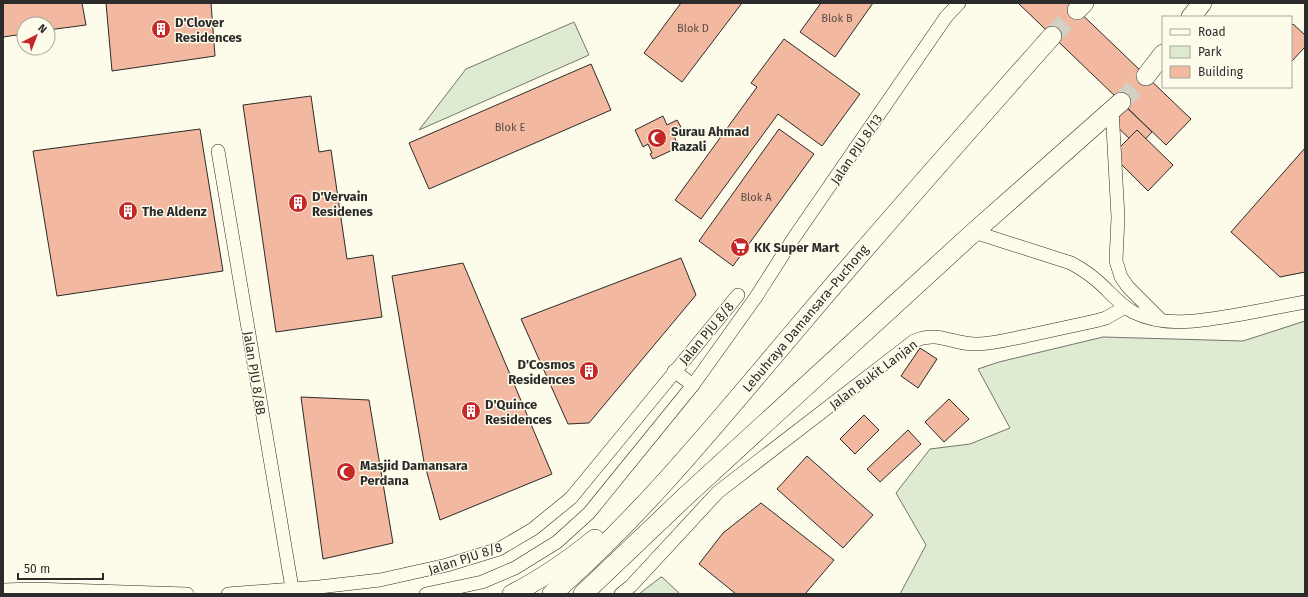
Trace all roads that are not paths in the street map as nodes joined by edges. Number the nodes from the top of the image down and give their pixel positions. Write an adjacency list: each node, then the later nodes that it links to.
1 (959, 3): 10 (street, Jalan PJU 8/13)
2 (1202, 3): 3 (highway)
3 (1192, 16)
4 (1052, 36): 19 (highway, Lebuhraya Damansara–Puchong)
5 (1162, 55): 6 (highway)
6 (1146, 76)
7 (1116, 106): 9 (highway); 14 (street)
8 (218, 151): 22 (street, Jalan PJU 8/8B)
9 (974, 232): 12 (street); 28 (highway)
10 (756, 297): 13 (street); 16 (street, Jalan PJU 8/13)
11 (1305, 302): 14 (street)
12 (1125, 307): 14 (street); 29 (street, Jalan Bukit Lanjan)
13 (732, 312): 15 (street); 15 (street, Jalan PJU 8/8); 16 (street)
14 (1162, 320)
15 (711, 326): 17 (street, Jalan PJU 8/8)
16 (714, 356): 18 (street, Jalan PJU 8/8)
17 (674, 371): 18 (street); 22 (street, Jalan PJU 8/8)
18 (693, 385): 25 (street, Jalan PJU 8/8)
19 (670, 477): 26 (highway); 27 (highway, Lebuhraya Damansara–Puchong)
20 (3, 590): 21 (street)
21 (92, 592): 23 (street)
22 (292, 592): 24 (street, Jalan PJU 8/8)
23 (187, 594)
24 (228, 594)
25 (426, 594)
26 (512, 594)
27 (552, 594)
28 (583, 594)
29 (621, 594)

